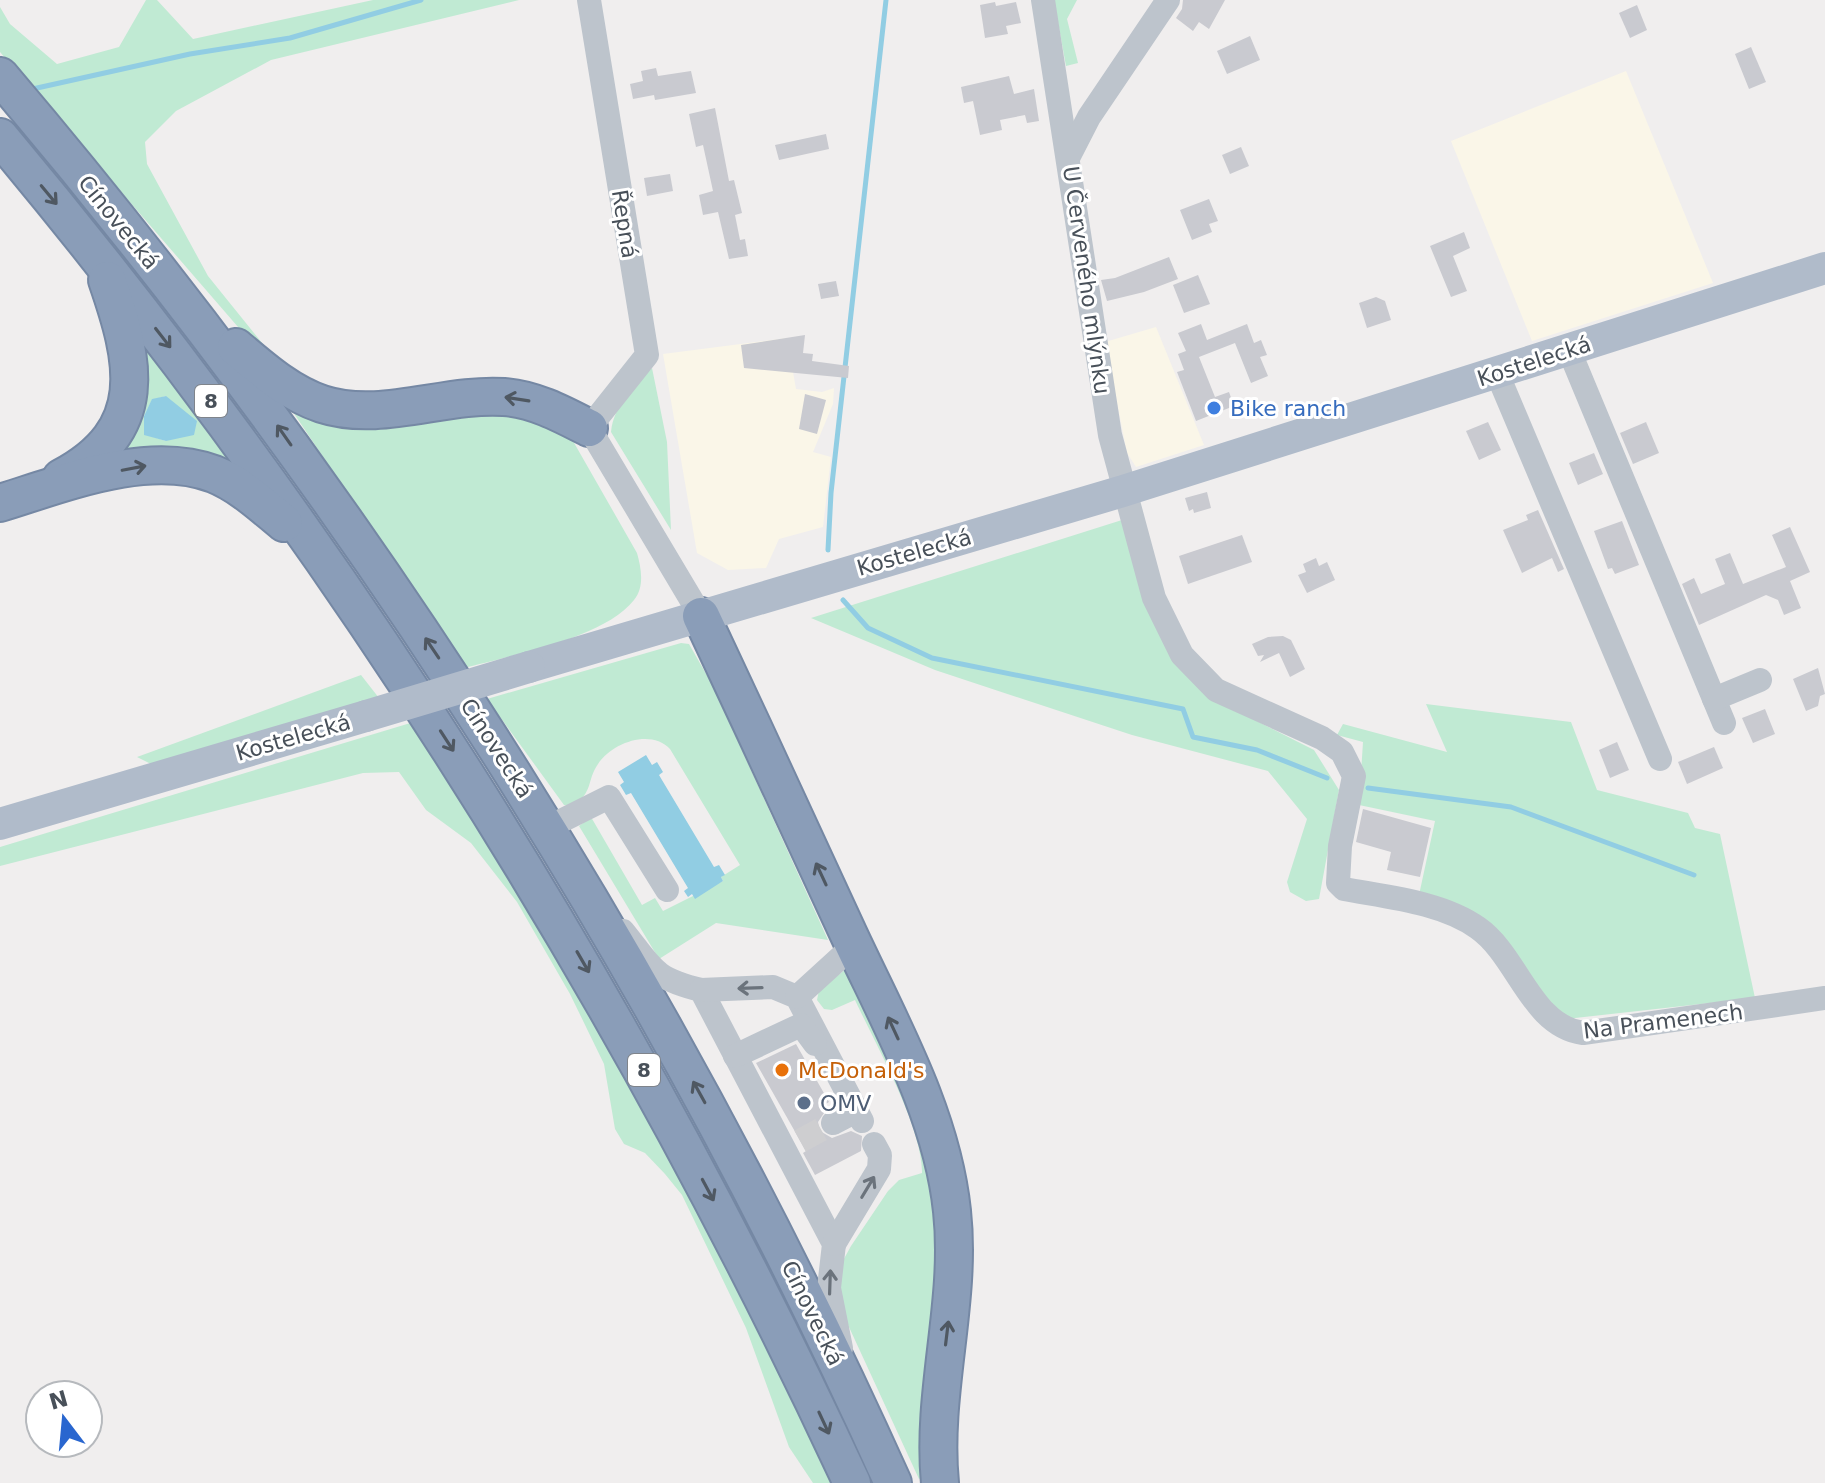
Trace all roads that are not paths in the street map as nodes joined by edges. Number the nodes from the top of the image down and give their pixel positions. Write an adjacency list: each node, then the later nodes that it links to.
1 (589, 0): 12 (street, Řepná)
2 (1043, 0): 6 (street)
3 (1168, 0): 6 (street, U Červeného mlýnku)
4 (0, 76): 9 (highway, Cínovecká / 8)
5 (0, 137): 7 (highway, Cínovecká / 8, one-way to 7)
6 (1069, 156): 13 (street, U Červeného mlýnku)
7 (98, 254): 14 (highway); 15 (highway, Cínovecká / 8, one-way to 15)
8 (1825, 268): 10 (main road, Kostelecká)
9 (192, 312): 12 (highway, one-way to 9); 22 (highway, Cínovecká / 8, one-way to 9)
10 (1569, 350): 11 (main road, Kostelecká); 18 (street)
11 (1497, 373): 13 (main road, Kostelecká); 20 (street)
12 (589, 428): 16 (street)
13 (1123, 491): 16 (main road, Kostelecká); 28 (street, Na Pramenech)
14 (16, 498): 15 (highway, one-way to 15)
15 (320, 551): 35 (highway, Cínovecká / 8, one-way to 35)
16 (701, 616): 21 (main road, Kostelecká, bridge); 25 (highway, one-way to 16)
17 (1760, 680): 18 (street)
18 (1714, 699): 19 (street)
19 (1724, 723)
20 (1660, 759)
21 (0, 824)
22 (547, 828): 23 (highway, Cínovecká / 8); 24 (street)
23 (572, 868): 26 (street); 34 (highway, Cínovecká / 8, one-way to 23)
24 (667, 890)
25 (854, 945): 27 (street); 37 (highway, one-way to 25)
26 (701, 990): 27 (street, one-way to 26); 29 (street)
27 (797, 997): 30 (street)
28 (1825, 998)
29 (735, 1056): 30 (street); 33 (street)
30 (845, 1089): 31 (street)
31 (833, 1123)
32 (874, 1144): 33 (street, one-way to 32)
33 (834, 1244): 34 (street, one-way to 33)
34 (849, 1386): 36 (highway, Cínovecká / 8)
35 (852, 1483)
36 (893, 1483)
37 (940, 1483)

